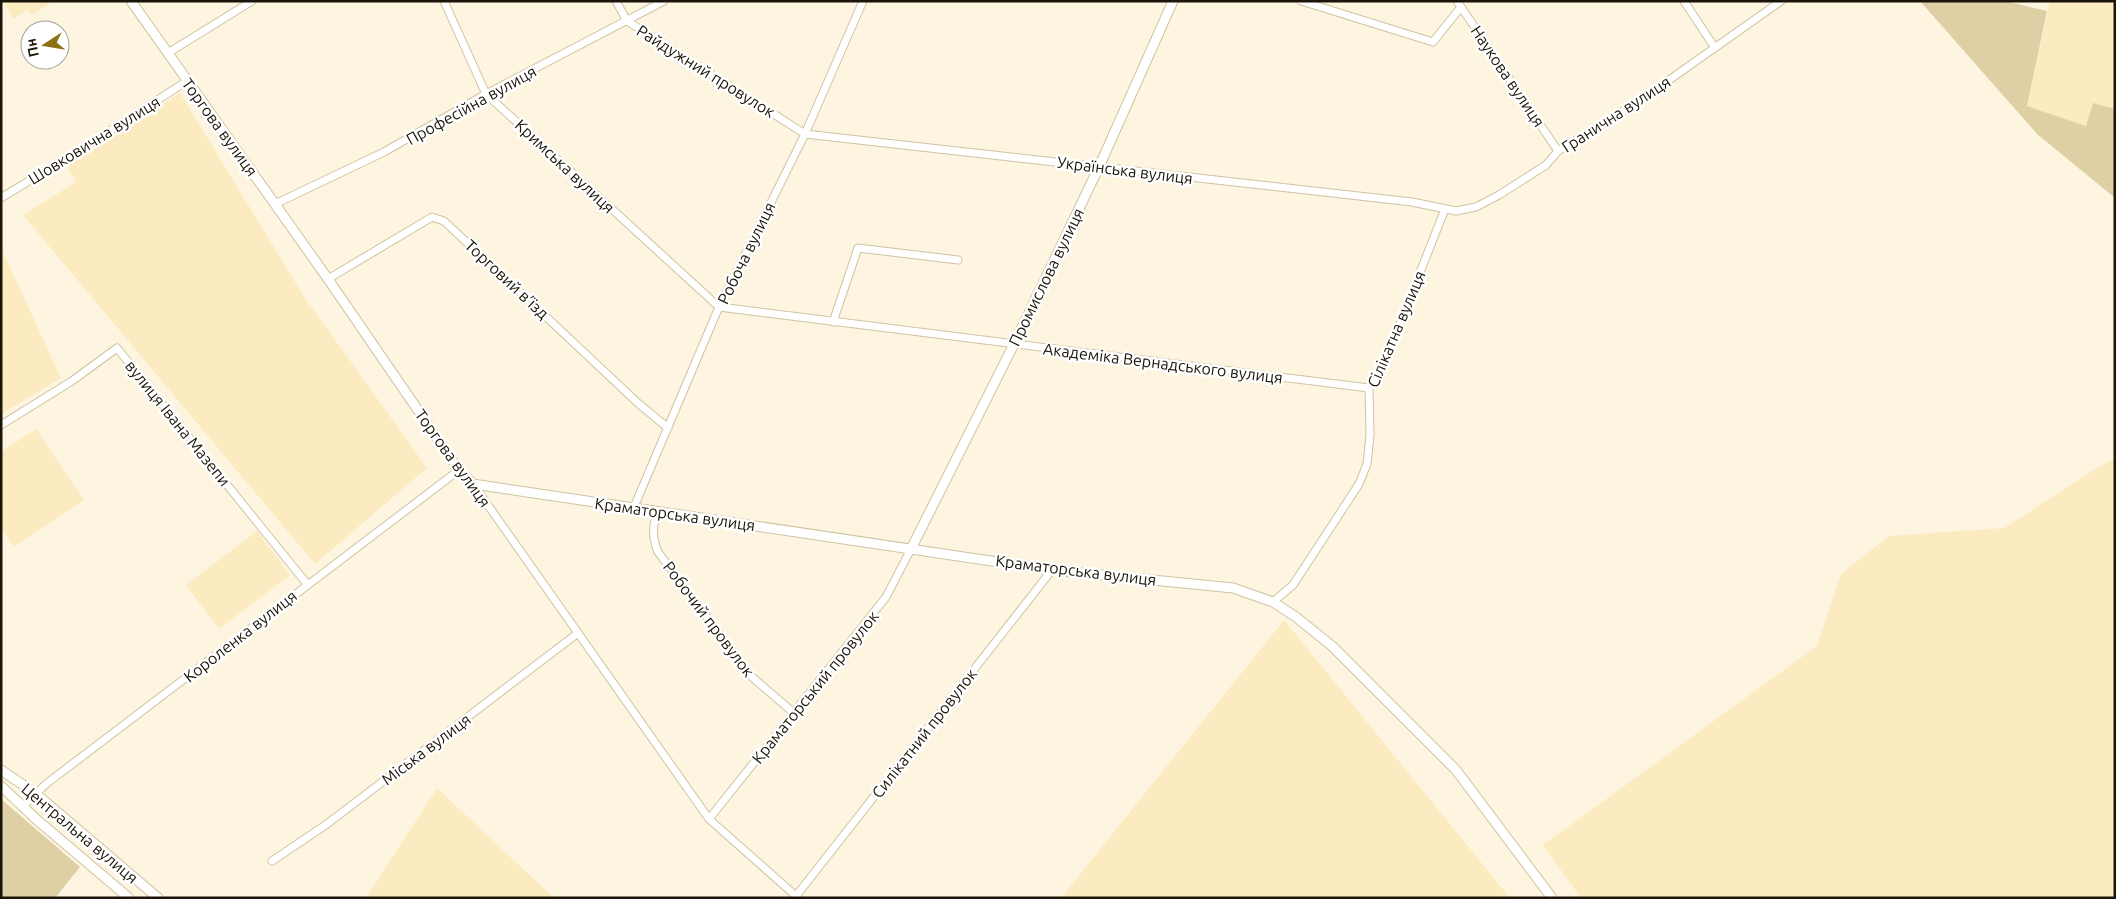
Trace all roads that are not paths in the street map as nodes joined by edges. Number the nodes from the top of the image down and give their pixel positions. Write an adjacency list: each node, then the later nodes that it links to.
1 (131, 1): 14 (street, Торгова вулиця)
2 (252, 1): 14 (street)
3 (444, 1): 16 (street, Кримська вулиця)
4 (616, 1): 12 (street, Райдужний провулок)
5 (664, 1): 12 (street, Професійна вулиця)
6 (863, 1): 17 (street, Робоча вулиця)
7 (1173, 1): 19 (street, Промислова вулиця)
8 (1301, 1): 11 (street)
9 (1684, 1): 13 (street)
10 (1781, 1): 13 (street, Гранична вулиця)
11 (1459, 4): 18 (street, Наукова вулиця)
12 (627, 21): 16 (street, Професійна вулиця); 17 (street, Райдужний провулок)
13 (1715, 48): 18 (street, Гранична вулиця)
14 (168, 53): 15 (street, Торгова вулиця)
15 (186, 81): 20 (street, Шовковична вулиця); 21 (street, Торгова вулиця)
16 (486, 94): 21 (street, Професійна вулиця); 25 (street, Кримська вулиця)
17 (805, 134): 19 (street, Українська вулиця); 25 (street, Робоча вулиця)
18 (1558, 151): 22 (street, Гранична вулиця)
19 (1099, 167): 22 (street, Українська вулиця); 27 (street, Промислова вулиця)
20 (1, 198)
21 (275, 204): 24 (street, Торгова вулиця)
22 (1445, 209): 28 (street, Сілікатна вулиця)
23 (958, 260): 26 (street)
24 (328, 279): 30 (street, Торговий в’їзд); 31 (street, Торгова вулиця)
25 (718, 308): 26 (street, Академіка Вернадського вулиця); 30 (street, Робоча вулиця)
26 (833, 322): 27 (street, Академіка Вернадського вулиця)
27 (1014, 344): 28 (street, Академіка Вернадського вулиця); 35 (street, Промислова вулиця)
28 (1369, 388): 38 (street, Сілікатна вулиця)
29 (1, 425): 37 (street, вулиця Івана Мазепи)
30 (668, 428): 33 (street, Робоча вулиця)
31 (459, 470): 32 (street, Торгова вулиця); 37 (street, Короленка вулиця)
32 (472, 484): 33 (street, Краматорська вулиця); 39 (street, Торгова вулиця)
33 (634, 507): 34 (street, Краматорська вулиця)
34 (658, 511): 35 (street, Краматорська вулиця); 40 (street, Робочий провулок)
35 (911, 549): 36 (street, Краматорська вулиця); 40 (street, Краматорський провулок)
36 (1052, 570): 38 (street, Краматорська вулиця); 47 (street, Силікатний провулок)
37 (307, 584): 43 (street, Короленка вулиця)
38 (1273, 602): 50 (street, Краматорська вулиця)
39 (578, 633): 45 (street, Торгова вулиця); 46 (street, Міська вулиця)
40 (794, 713): 45 (street, Краматорський провулок)
41 (1, 770): 43 (street, Центральна вулиця)
42 (1, 786): 44 (street, Центральна вулиця)
43 (35, 793): 44 (street, Короленка вулиця); 49 (street, Центральна вулиця)
44 (23, 806): 48 (street, Центральна вулиця)
45 (709, 819): 47 (street, Торгова вулиця)
46 (272, 861)
47 (796, 896)
48 (129, 898)
49 (158, 898)
50 (1552, 898)

